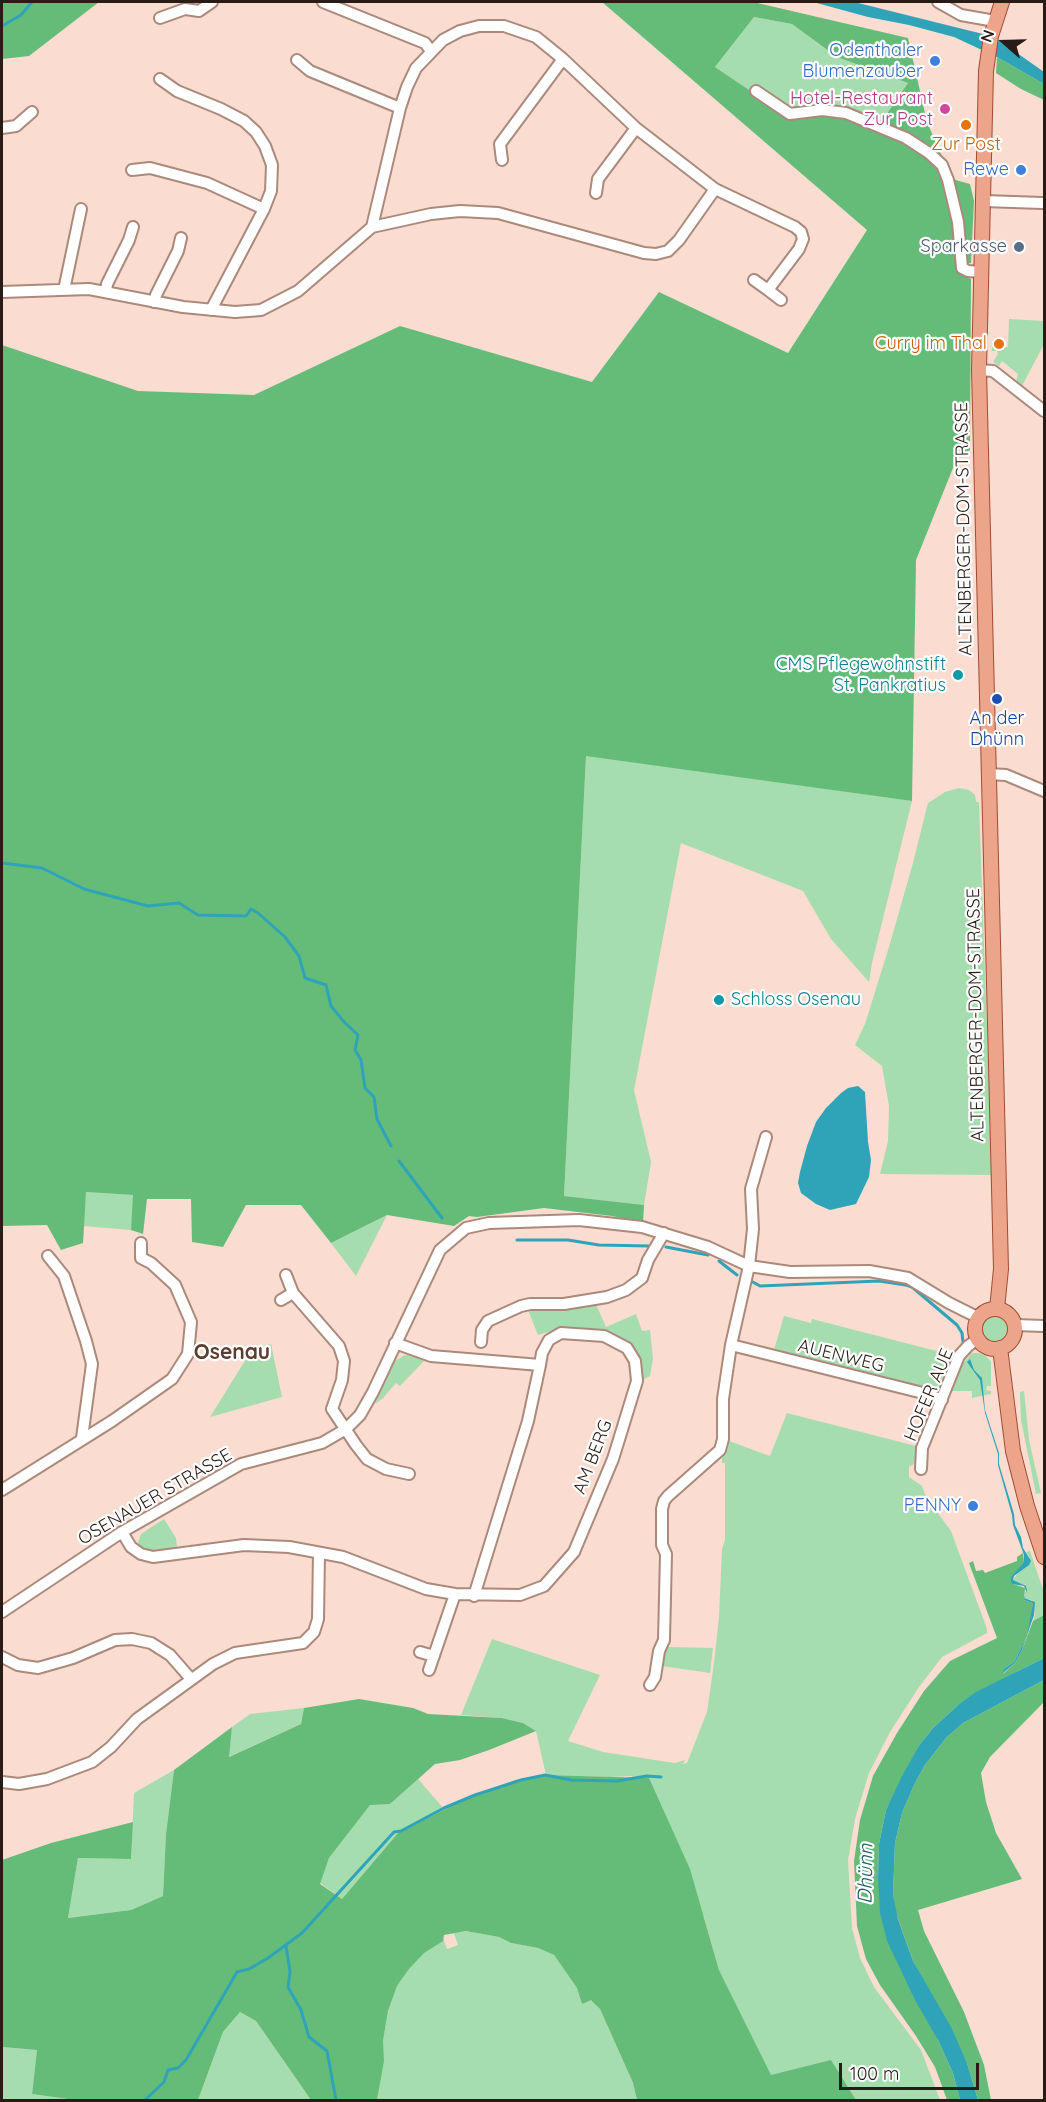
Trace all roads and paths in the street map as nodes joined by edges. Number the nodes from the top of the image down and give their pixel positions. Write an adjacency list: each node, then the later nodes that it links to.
1 (212, 2): 5 (street)
2 (323, 2): 7 (street)
3 (938, 2): 6 (street)
4 (1002, 2): 6 (main road, ALTENBERGER-DOM-STRASSE)
5 (160, 18)
6 (996, 21): 20 (main road, ALTENBERGER-DOM-STRASSE)
7 (431, 51): 8 (street); 12 (street)
8 (563, 59): 15 (street); 16 (street)
9 (297, 60): 12 (street)
10 (160, 79): 23 (street)
11 (756, 91): 27 (street)
12 (400, 108): 25 (street)
13 (32, 112): 14 (street)
14 (2, 128)
15 (636, 128): 18 (street); 19 (street)
16 (502, 160)
17 (132, 170): 23 (street)
18 (715, 189): 25 (street); 30 (street)
19 (596, 193)
20 (984, 201): 21 (street); 27 (main road, ALTENBERGER-DOM-STRASSE)
21 (1044, 204)
22 (81, 209): 29 (street)
23 (264, 209): 35 (street)
24 (133, 227): 31 (street)
25 (372, 227): 35 (street)
26 (181, 238): 34 (street)
27 (980, 272): 36 (main road, ALTENBERGER-DOM-STRASSE)
28 (754, 280): 30 (street)
29 (64, 290): 31 (street); 32 (street)
30 (768, 290): 33 (street)
31 (106, 291): 34 (street)
32 (2, 292)
33 (781, 300)
34 (154, 302): 35 (street)
35 (212, 310)
36 (979, 370): 37 (street); 38 (main road, ALTENBERGER-DOM-STRASSE)
37 (1044, 411)
38 (988, 774): 39 (street); 48 (main road, ALTENBERGER-DOM-STRASSE)
39 (1044, 791)
40 (766, 1137): 44 (street)
41 (664, 1233): 44 (street, OSENAUER STRASSE); 51 (street); 56 (street, OSENAUER STRASSE)
42 (141, 1243): 62 (street)
43 (48, 1256): 62 (street)
44 (749, 1266): 50 (street, OSENAUER STRASSE); 57 (street)
45 (286, 1275): 46 (street)
46 (293, 1293): 47 (street); 61 (street)
47 (281, 1300)
48 (997, 1309): 50 (main road); 52 (main road)
49 (482, 1310): 51 (street)
50 (979, 1318): 54 (main road)
51 (488, 1321): 55 (street)
52 (1015, 1325): 53 (street); 58 (main road)
53 (1044, 1326)
54 (978, 1339): 58 (main road); 60 (street, HOFER AUE)
55 (481, 1342)
56 (395, 1343): 59 (street); 61 (street, OSENAUER STRASSE)
57 (731, 1345): 60 (street, AUENWEG); 77 (street)
58 (1000, 1348): 68 (main road)
59 (540, 1365): 70 (street, AM BERG); 70 (street, AM BERG)
60 (942, 1400): 63 (street, HOFER AUE)
61 (346, 1429): 64 (street); 66 (street, OSENAUER STRASSE)
62 (82, 1438): 65 (street)
63 (921, 1469)
64 (410, 1474)
65 (2, 1490)
66 (122, 1532): 67 (street, AM BERG); 71 (street, OSENAUER STRASSE)
67 (319, 1553): 69 (street, AM BERG); 76 (street)
68 (1044, 1557)
69 (455, 1594): 70 (street, AM BERG); 73 (street)
70 (474, 1596)
71 (2, 1612)
72 (420, 1652): 73 (street)
73 (434, 1656): 75 (street)
74 (2, 1658): 76 (street)
75 (429, 1670)
76 (191, 1680): 78 (street)
77 (650, 1685)
78 (2, 1782)

